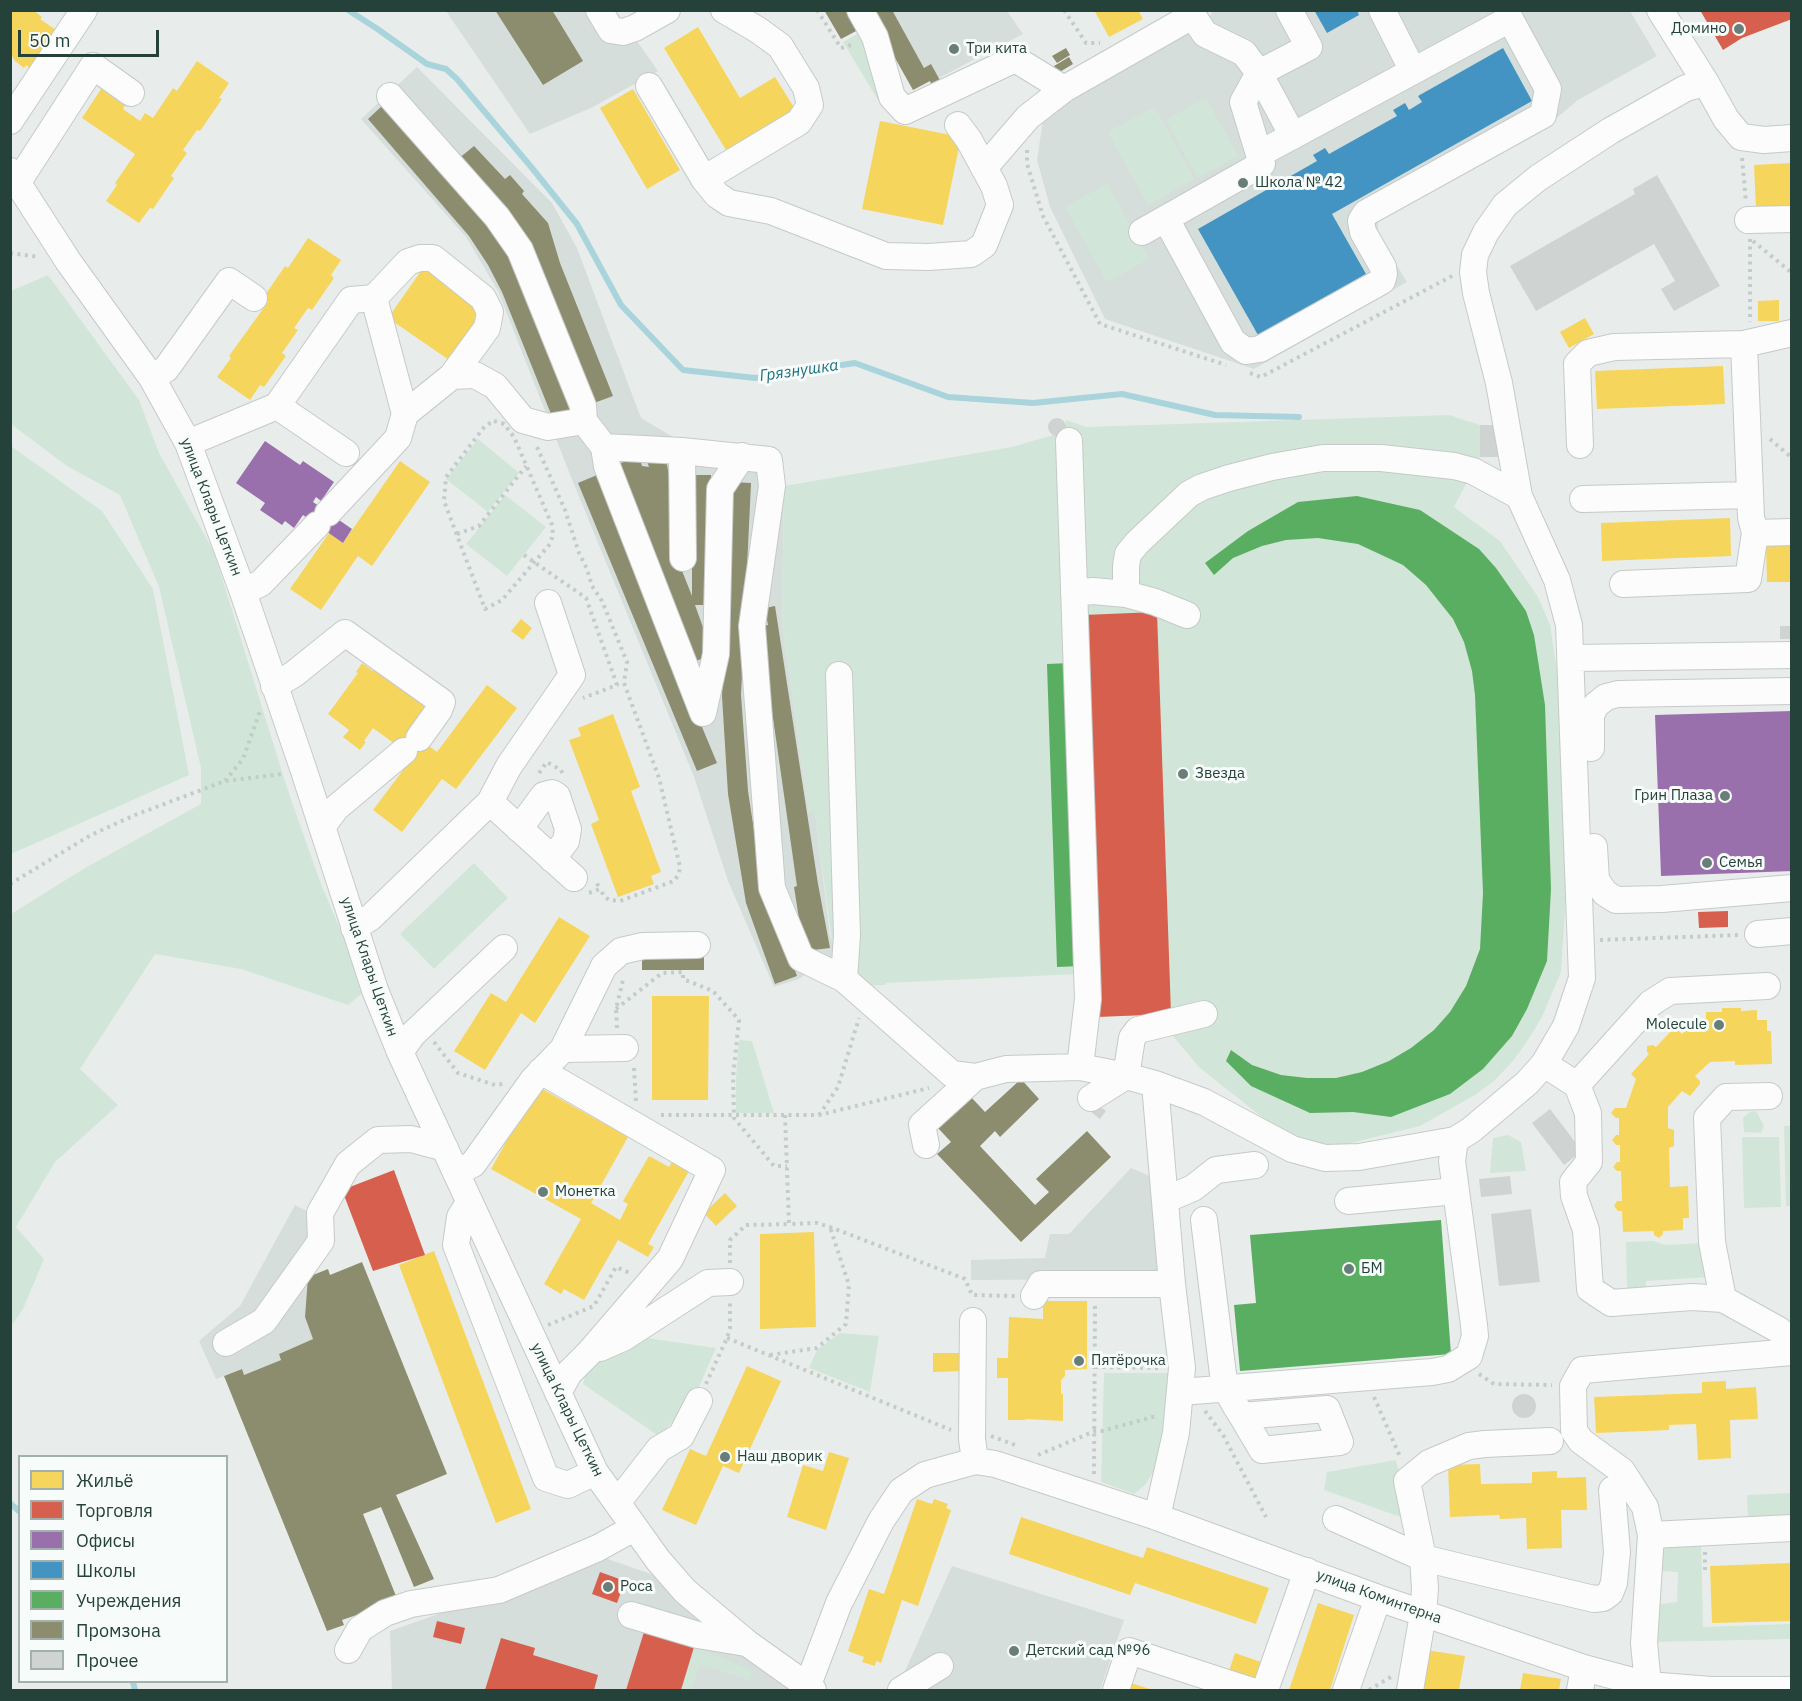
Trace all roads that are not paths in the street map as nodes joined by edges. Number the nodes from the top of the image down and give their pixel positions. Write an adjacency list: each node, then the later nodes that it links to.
1 (84, 10): 18 (street)
2 (599, 10): 3 (street)
3 (667, 10)
4 (724, 10): 25 (street)
5 (860, 10): 15 (street)
6 (1289, 10): 12 (street)
7 (1382, 10): 11 (street)
8 (1660, 10): 13 (street)
9 (1191, 13): 12 (street); 15 (street)
10 (1514, 15): 11 (street); 26 (street)
11 (1413, 71): 20 (street)
12 (1259, 73): 20 (street); 22 (street)
13 (1706, 83): 21 (street); 47 (street)
14 (649, 86): 25 (street)
15 (1064, 89): 23 (street)
16 (131, 93): 24 (street)
17 (390, 96): 38 (street)
18 (10, 121)
19 (958, 124): 23 (street)
20 (1293, 136): 22 (street)
21 (1791, 138)
22 (1259, 154): 26 (street)
23 (984, 168): 25 (street)
24 (14, 176): 35 (street, улица Клары Цеткин)
25 (704, 179)
26 (1166, 219): 29 (street)
27 (1791, 219): 28 (street)
28 (1749, 229)
29 (1142, 232)
30 (254, 298): 35 (street)
31 (375, 298): 34 (street); 36 (street); 37 (street)
32 (1791, 333): 33 (street)
33 (1744, 344): 41 (street); 46 (street)
34 (452, 376): 37 (street); 38 (street)
35 (152, 378): 40 (street, улица Клары Цеткин)
36 (277, 406): 40 (street); 44 (street)
37 (405, 414): 53 (street)
38 (584, 421): 42 (street)
39 (1069, 441): 54 (street)
40 (188, 443): 53 (street, улица Клары Цеткин)
41 (1580, 445)
42 (604, 447): 43 (street); 45 (street)
43 (682, 451): 45 (street); 51 (street)
44 (346, 453)
45 (742, 456): 75 (street)
46 (1750, 495): 48 (street); 50 (street)
47 (1519, 496): 55 (street); 59 (street)
48 (1583, 499)
49 (1791, 532): 50 (street)
50 (1755, 533): 52 (street)
51 (683, 558)
52 (1623, 584)
53 (243, 592): 61 (street, улица Клары Цеткин)
54 (1074, 593): 55 (street); 82 (street)
55 (1126, 594): 57 (street)
56 (548, 603): 64 (street)
57 (1187, 615)
58 (1791, 655): 59 (street)
59 (1572, 658): 63 (street)
60 (838, 675): 75 (street)
61 (274, 686): 65 (street, улица Клары Цеткин); 65 (street)
62 (1791, 691): 63 (street)
63 (1584, 801): 69 (street); 81 (street)
64 (490, 802): 66 (street); 70 (street)
65 (322, 827): 70 (street, улица Клары Цеткин)
66 (519, 829): 67 (street); 67 (street)
67 (552, 859): 68 (street)
68 (573, 878)
69 (1791, 888)
70 (354, 928): 80 (street, улица Клары Цеткин)
71 (1791, 931): 72 (street)
72 (1752, 934)
73 (697, 945): 79 (street)
74 (504, 948): 80 (street)
75 (844, 979): 85 (street)
76 (1767, 986): 87 (street)
77 (1204, 1014): 84 (street)
78 (626, 1048): 79 (street)
79 (563, 1049): 83 (street)
80 (399, 1052): 92 (street, улица Клары Цеткин)
81 (1544, 1064): 87 (street); 90 (street)
82 (1080, 1067): 84 (street); 85 (street)
83 (537, 1076): 94 (street); 108 (street)
84 (1126, 1076): 86 (street); 89 (street)
85 (975, 1077): 91 (street)
86 (1155, 1084): 90 (street); 96 (street)
87 (1577, 1084): 103 (street)
88 (1769, 1096): 103 (street)
89 (1091, 1098)
90 (1455, 1140): 95 (street)
91 (926, 1145)
92 (445, 1148): 94 (street, улица Клары Цеткин); 106 (street)
93 (1256, 1165): 96 (street)
94 (456, 1173): 98 (street, улица Клары Цеткин)
95 (1456, 1191): 97 (street); 110 (street)
96 (1165, 1200): 101 (street)
97 (1348, 1202)
98 (469, 1203): 111 (street, улица Клары Цеткин); 116 (street)
99 (1204, 1220): 110 (street)
100 (730, 1282): 108 (street)
101 (1172, 1284): 102 (street); 109 (street)
102 (1034, 1296)
103 (1723, 1299): 105 (street)
104 (973, 1321): 115 (street)
105 (1791, 1342)
106 (226, 1343)
107 (1791, 1352): 123 (street)
108 (589, 1353): 111 (street)
109 (1185, 1384): 110 (street); 119 (street)
110 (1226, 1389): 113 (street)
111 (558, 1393): 116 (street, улица Клары Цеткин)
112 (699, 1401): 118 (street)
113 (1242, 1416)
114 (1550, 1441): 124 (street)
115 (973, 1450): 119 (street, улица Коминтерна); 135 (street)
116 (595, 1472): 118 (street, улица Клары Цеткин)
117 (1612, 1490): 124 (street)
118 (617, 1503): 121 (street, улица Клары Цеткин)
119 (1157, 1516): 125 (street, улица Коминтерна)
120 (1336, 1519): 124 (street)
121 (634, 1528): 129 (street, улица Клары Цеткин); 130 (street)
122 (1791, 1528): 123 (street)
123 (1651, 1535): 134 (street)
124 (1423, 1558): 127 (street)
125 (1307, 1571): 126 (street, улица Коминтерна); 139 (street)
126 (1378, 1598): 127 (street, улица Коминтерна); 140 (street)
127 (1424, 1614): 132 (street, улица Коминтерна); 141 (street)
128 (631, 1615): 129 (street)
129 (747, 1643): 135 (street, улица Клары Цеткин)
130 (348, 1650)
131 (940, 1666): 136 (street)
132 (1582, 1679): 133 (street, улица Коминтерна)
133 (1615, 1684): 134 (street, улица Коминтерна)
134 (1648, 1685): 142 (street, улица Коминтерна)
135 (809, 1689)
136 (901, 1690)
137 (1116, 1690): 138 (street)
138 (1249, 1690)
139 (1265, 1690)
140 (1346, 1690)
141 (1410, 1690)
142 (1777, 1690): 143 (street, улица Коминтерна)
143 (1791, 1690)

